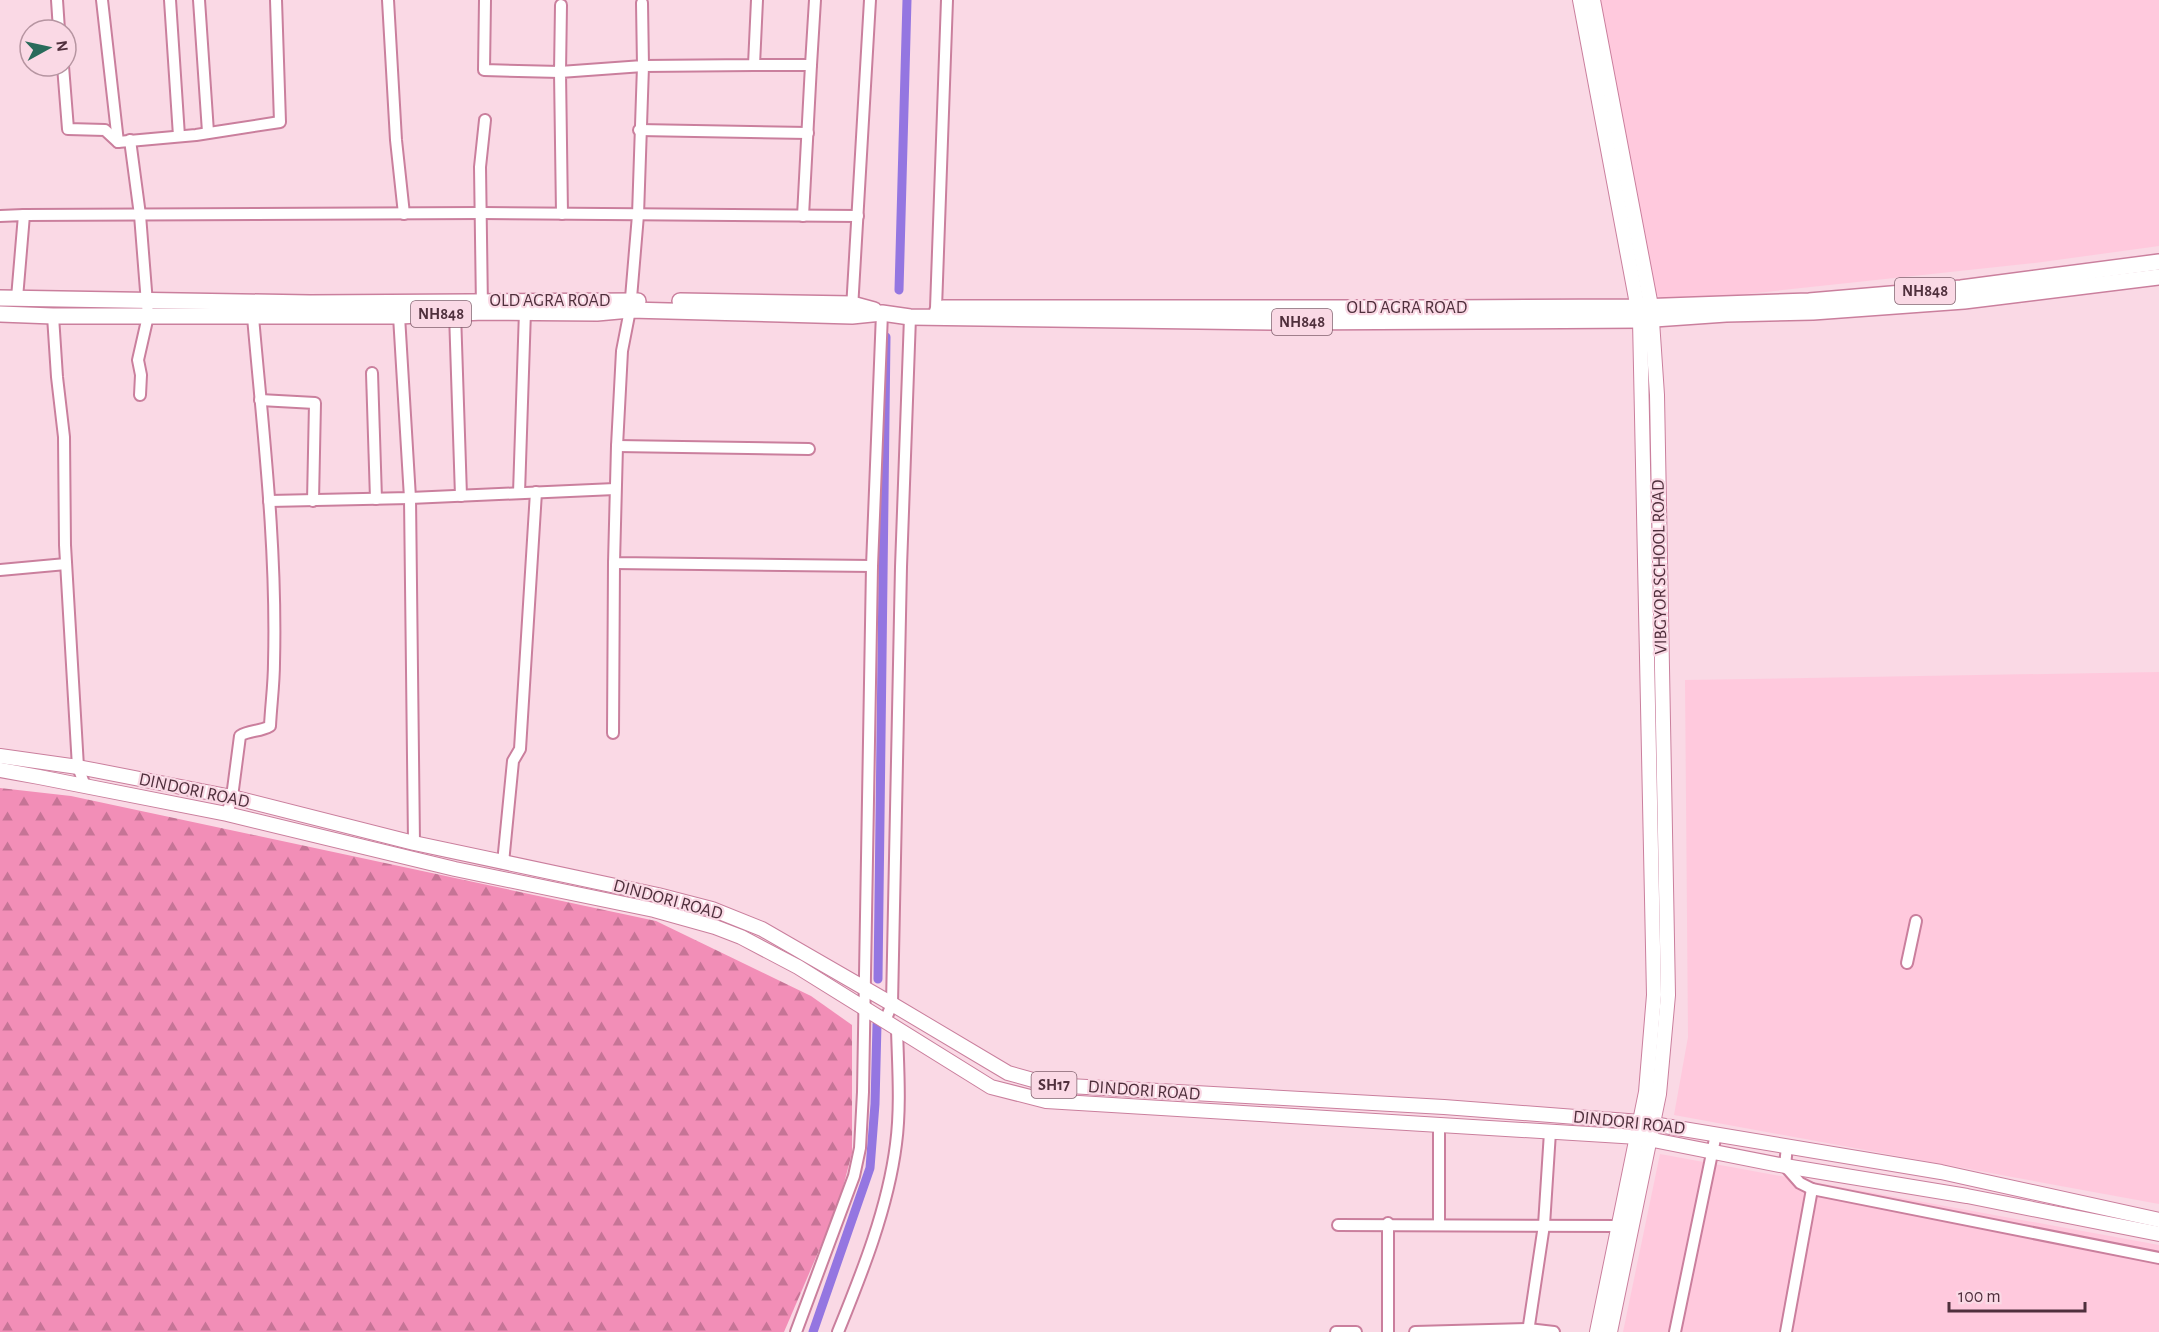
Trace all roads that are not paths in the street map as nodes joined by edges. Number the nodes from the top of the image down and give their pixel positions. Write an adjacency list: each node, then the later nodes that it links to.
1 (57, 0): 16 (street)
2 (102, 0): 28 (street)
3 (170, 0): 26 (street)
4 (200, 0): 24 (street)
5 (276, 0): 24 (street)
6 (388, 0): 30 (street)
7 (485, 0): 20 (street)
8 (757, 0): 17 (street)
9 (814, 0): 18 (street)
10 (870, 0): 37 (street)
11 (947, 0): 50 (street)
12 (1580, 0): 51 (main road, VIBGYOR SCHOOL ROAD)
13 (1593, 0): 51 (main road, VIBGYOR SCHOOL ROAD)
14 (642, 3): 19 (street)
15 (561, 5): 20 (street)
16 (58, 18)
17 (754, 65): 18 (street); 19 (street)
18 (811, 65): 25 (street)
19 (643, 66): 20 (street); 23 (street)
20 (560, 72): 31 (street)
21 (64, 78): 28 (street)
22 (485, 120): 29 (street)
23 (639, 130): 25 (street); 34 (street)
24 (208, 132): 26 (street)
25 (808, 133): 36 (street)
26 (179, 136): 27 (street)
27 (130, 140): 28 (street); 33 (street)
28 (117, 142)
29 (482, 213): 30 (street); 31 (street); 44 (street)
30 (404, 214): 33 (street)
31 (562, 214): 34 (street)
32 (24, 215): 33 (street); 35 (street); 41 (street)
33 (140, 215): 45 (street)
34 (638, 215): 36 (street); 43 (street)
35 (0, 216)
36 (803, 216): 37 (street)
37 (858, 216): 46 (street)
38 (2159, 262): 51 (highway, NH848)
39 (2159, 277): 51 (highway, NH848)
40 (0, 298): 41 (highway, OLD AGRA ROAD / NH848)
41 (17, 298): 42 (highway, OLD AGRA ROAD / NH848)
42 (54, 299): 45 (highway, OLD AGRA ROAD / NH848); 53 (highway)
43 (630, 305): 44 (highway, OLD AGRA ROAD / NH848); 46 (highway, NH848); 47 (highway, NH848); 60 (street)
44 (482, 306): 45 (highway, OLD AGRA ROAD / NH848); 47 (highway, NH848); 48 (highway, NH848)
45 (147, 309): 53 (highway, NH848); 54 (highway, NH848); 58 (street)
46 (852, 310): 49 (highway, NH848)
47 (525, 312): 64 (street)
48 (455, 313): 55 (highway, NH848); 65 (street)
49 (882, 313): 56 (highway, NH848); 72 (street)
50 (935, 313): 51 (highway, NH848); 56 (highway, NH848)
51 (1646, 313): 90 (main road, VIBGYOR SCHOOL ROAD)
52 (0, 314): 53 (highway, NH848)
53 (54, 316): 71 (street)
54 (253, 316): 55 (highway, NH848); 59 (street)
55 (399, 316): 66 (street)
56 (910, 317): 86 (street)
57 (372, 374): 67 (street)
58 (140, 395)
59 (260, 400): 68 (street); 69 (street)
60 (617, 446): 61 (street); 62 (street)
61 (810, 449)
62 (615, 489): 63 (street); 70 (street)
63 (536, 492): 64 (street); 82 (street)
64 (519, 493): 65 (street)
65 (460, 496): 66 (street)
66 (410, 498): 67 (street); 81 (street)
67 (376, 499): 69 (street)
68 (269, 501): 69 (street); 79 (street)
69 (313, 501)
70 (614, 563): 72 (street); 74 (street)
71 (66, 564): 73 (street); 76 (street)
72 (872, 566): 85 (street)
73 (0, 570)
74 (613, 733)
75 (0, 756): 76 (main road, DINDORI ROAD / SH17)
76 (78, 767): 78 (street); 79 (main road, DINDORI ROAD / SH17)
77 (0, 770): 78 (main road)
78 (84, 786): 80 (main road)
79 (232, 797): 80 (street); 81 (main road, DINDORI ROAD / SH17)
80 (227, 814): 87 (main road)
81 (414, 843): 82 (main road, DINDORI ROAD / SH17)
82 (503, 863): 85 (main road, DINDORI ROAD / SH17)
83 (1916, 921): 84 (street)
84 (1906, 963)
85 (865, 987): 86 (main road, DINDORI ROAD / SH17); 87 (street)
86 (892, 1004): 88 (street); 90 (main road, DINDORI ROAD / SH17)
87 (864, 1008): 88 (main road); 108 (street)
88 (885, 1021): 89 (main road)
89 (897, 1029): 91 (main road); 109 (street)
90 (1647, 1123): 93 (main road, DINDORI ROAD / SH17); 94 (main road, VIBGYOR SCHOOL ROAD)
91 (1439, 1125): 92 (main road); 101 (street)
92 (1550, 1132): 94 (main road); 103 (street)
93 (1716, 1134): 95 (main road, DINDORI ROAD / SH17); 96 (street)
94 (1644, 1138): 96 (main road); 104 (main road); 116 (main road)
95 (1787, 1146): 97 (street); 99 (main road, DINDORI ROAD / SH17)
96 (1712, 1150): 97 (main road); 117 (street)
97 (1785, 1166): 98 (street); 105 (main road)
98 (1812, 1189): 106 (street); 118 (street)
99 (2159, 1220)
100 (1388, 1224): 101 (street); 102 (street); 112 (street)
101 (1440, 1224): 103 (street)
102 (1338, 1225)
103 (1544, 1225): 104 (street); 107 (street)
104 (1619, 1226): 115 (main road)
105 (2159, 1234)
106 (2159, 1258)
107 (1528, 1331): 113 (street); 114 (street)
108 (796, 1332)
109 (838, 1332)
110 (1336, 1332): 111 (street)
111 (1356, 1332)
112 (1388, 1332)
113 (1415, 1332)
114 (1554, 1332)
115 (1597, 1332)
116 (1610, 1332)
117 (1675, 1332)
118 (1786, 1332)

